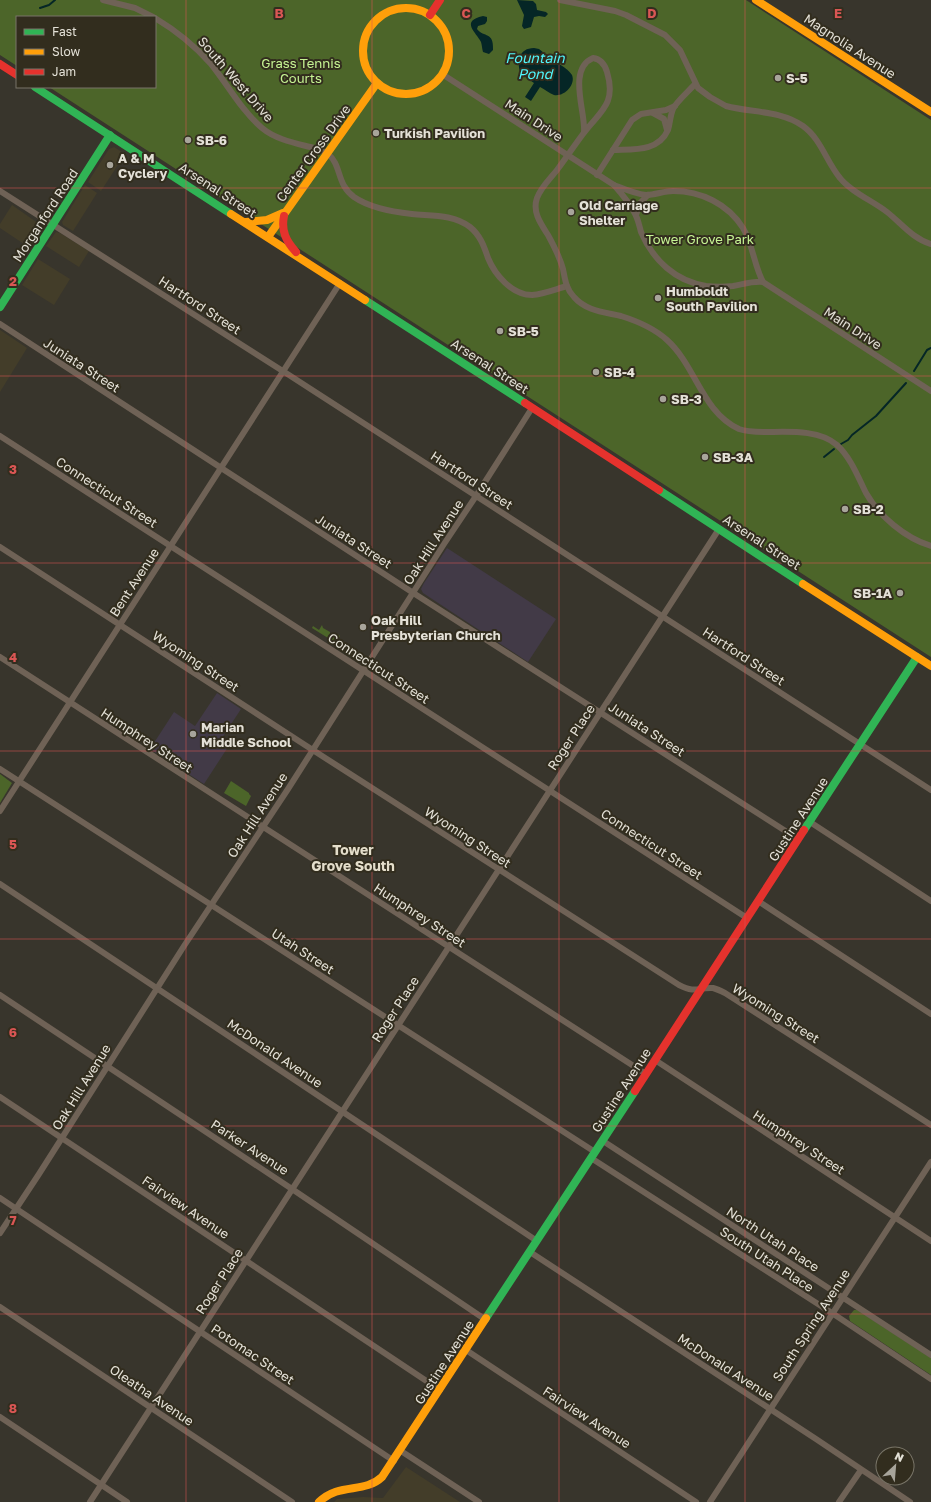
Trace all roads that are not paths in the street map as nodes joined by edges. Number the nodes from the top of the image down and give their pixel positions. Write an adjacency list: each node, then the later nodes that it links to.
1 (103, 0): 6 (street, South West Drive)
2 (440, 0): 5 (street)
3 (561, 0): 12 (street)
4 (757, 0): 16 (street, Magnolia Avenue)
5 (430, 15): 10 (street); 11 (street)
6 (150, 16)
7 (156, 19): 21 (street, South West Drive)
8 (0, 64): 9 (street)
9 (16, 74)
10 (442, 74): 11 (street); 22 (street, Main Drive)
11 (378, 83): 21 (street, Center Cross Drive)
12 (695, 84): 14 (street); 32 (street)
13 (37, 88): 19 (street, Arsenal Street)
14 (675, 106): 15 (street); 18 (street)
15 (651, 112): 18 (street); 20 (street)
16 (931, 112)
17 (584, 132): 17 (street); 22 (street)
18 (667, 132): 20 (street)
19 (110, 136): 29 (street, Arsenal Street); 30 (street, Morganford Road)
20 (613, 150): 23 (street)
21 (327, 153): 27 (street, Center Cross Drive); 36 (street)
22 (568, 156): 23 (street, Main Drive); 36 (street)
23 (597, 175): 24 (street, Main Drive)
24 (614, 185): 26 (street, Main Drive); 28 (street, Main Drive)
25 (0, 191): 30 (street, Hartford Street)
26 (648, 195): 28 (street); 34 (street, Main Drive)
27 (286, 210): 29 (street); 31 (street, Center Cross Drive); 33 (street)
28 (636, 215): 34 (street, Main Drive)
29 (246, 222): 31 (street, Arsenal Street)
30 (53, 224): 37 (street, Morganford Road); 39 (street, Hartford Street)
31 (268, 237): 33 (street, Arsenal Street)
32 (931, 244)
33 (302, 259): 35 (street, Arsenal Street)
34 (763, 282): 40 (street, Main Drive)
35 (340, 284): 39 (street, Bent Avenue); 41 (street, Arsenal Street)
36 (567, 286): 48 (street)
37 (0, 307)
38 (0, 324): 43 (street, Juniata Street)
39 (284, 371): 43 (street, Bent Avenue); 44 (street, Hartford Street)
40 (931, 392)
41 (532, 408): 44 (street, Oak Hill Avenue); 45 (street, Arsenal Street)
42 (0, 436): 47 (street, Connecticut Street)
43 (221, 468): 47 (street, Bent Avenue); 49 (street, Juniata Street)
44 (476, 496): 49 (street, Oak Hill Avenue); 50 (street, Hartford Street)
45 (719, 529): 50 (street, Roger Place); 52 (street, Arsenal Street)
46 (0, 546): 51 (street, Wyoming Street)
47 (170, 546): 51 (street, Bent Avenue); 55 (street, Connecticut Street)
48 (931, 546)
49 (414, 593): 55 (street, Oak Hill Avenue); 57 (street, Juniata Street)
50 (662, 617): 57 (street, Roger Place); 58 (street, Hartford Street)
51 (120, 624): 56 (street, Bent Avenue); 59 (street, Wyoming Street)
52 (917, 657): 54 (street, Arsenal Street); 58 (street, Gustine Avenue)
53 (0, 658): 56 (street, Humphrey Street)
54 (931, 666)
55 (362, 671): 59 (street, Oak Hill Avenue); 63 (street, Connecticut Street)
56 (70, 703): 61 (street, Bent Avenue); 66 (street, Humphrey Street)
57 (600, 713): 63 (street, Roger Place); 67 (street, Juniata Street)
58 (860, 744): 62 (street, Hartford Street); 65 (street, Gustine Avenue)
59 (312, 750): 66 (street, Oak Hill Avenue); 68 (street, Wyoming Street)
60 (0, 769): 61 (street, Utah Street)
61 (19, 781): 64 (street, Bent Avenue); 72 (street, Utah Street)
62 (931, 790)
63 (550, 791): 68 (street, Roger Place); 73 (street, Connecticut Street)
64 (0, 811)
65 (810, 822): 67 (street, Gustine Avenue); 71 (street)
66 (262, 827): 72 (street, Oak Hill Avenue); 74 (street, Humphrey Street)
67 (798, 840): 70 (street, Gustine Avenue)
68 (499, 869): 74 (street, Roger Place); 76 (street, Wyoming Street)
69 (0, 884): 75 (street, McDonald Avenue)
70 (758, 901): 73 (street, Gustine Avenue); 78 (street)
71 (931, 901)
72 (211, 905): 75 (street, Oak Hill Avenue); 79 (street, Utah Street)
73 (747, 918): 76 (street, Gustine Avenue)
74 (449, 946): 79 (street, Roger Place); 82 (street, Humphrey Street)
75 (157, 987): 81 (street, Oak Hill Avenue); 84 (street, McDonald Avenue)
76 (701, 989): 80 (street, Gustine Avenue); 85 (street, Wyoming Street)
77 (0, 995): 81 (street, Parker Avenue)
78 (931, 1014)
79 (398, 1025): 84 (street, Roger Place); 88 (street, Utah Street)
80 (655, 1060): 82 (street, Gustine Avenue); 93 (street, Humphrey Street)
81 (107, 1066): 86 (street, Oak Hill Avenue); 90 (street, Parker Avenue)
82 (646, 1074): 87 (street, Gustine Avenue)
83 (0, 1097): 86 (street, Fairview Avenue)
84 (342, 1111): 90 (street, Roger Place); 95 (street, McDonald Avenue)
85 (931, 1125)
86 (61, 1138): 92 (street, Oak Hill Avenue); 98 (street, Fairview Avenue)
87 (602, 1140): 88 (street, Gustine Avenue); 99 (street, North Utah Place)
88 (593, 1155): 95 (street, Gustine Avenue); 101 (street, South Utah Place)
89 (931, 1162): 93 (street, South Spring Avenue)
90 (292, 1188): 98 (street, Roger Place); 102 (street, Parker Avenue)
91 (0, 1198): 92 (street, Potomac Street)
92 (16, 1208): 94 (street, Oak Hill Avenue); 103 (street, Potomac Street)
93 (894, 1218): 96 (street, Humphrey Street); 99 (street, South Spring Avenue)
94 (0, 1233)
95 (537, 1241): 97 (street, Gustine Avenue)
96 (931, 1242)
97 (530, 1252): 102 (street, Gustine Avenue); 109 (street, McDonald Avenue)
98 (246, 1260): 103 (street, Roger Place); 107 (street, Fairview Avenue)
99 (842, 1298): 101 (street, South Spring Avenue); 105 (street, North Utah Place)
100 (0, 1307): 108 (street, Oleatha Avenue)
101 (832, 1313): 106 (street, South Utah Place); 109 (street, South Spring Avenue)
102 (486, 1320): 104 (street, Gustine Avenue)
103 (200, 1331): 108 (street, Roger Place); 112 (street, Potomac Street)
104 (466, 1350): 107 (street, Gustine Avenue); 120 (street, Fairview Avenue)
105 (931, 1355)
106 (931, 1379)
107 (440, 1390): 111 (street, Gustine Avenue)
108 (151, 1408): 114 (street, Roger Place); 117 (street, Oleatha Avenue)
109 (769, 1409): 113 (street, McDonald Avenue); 121 (street, South Spring Avenue)
110 (0, 1417): 114 (street)
111 (401, 1451): 112 (street, Gustine Avenue); 119 (street)
112 (394, 1461): 118 (street, Gustine Avenue)
113 (860, 1470): 122 (street); 123 (street, McDonald Avenue)
114 (101, 1485): 115 (street, Roger Place); 116 (street)
115 (90, 1502)
116 (126, 1502)
117 (292, 1502)
118 (319, 1502)
119 (479, 1502)
120 (696, 1502)
121 (710, 1502)
122 (840, 1502)
123 (910, 1502)

